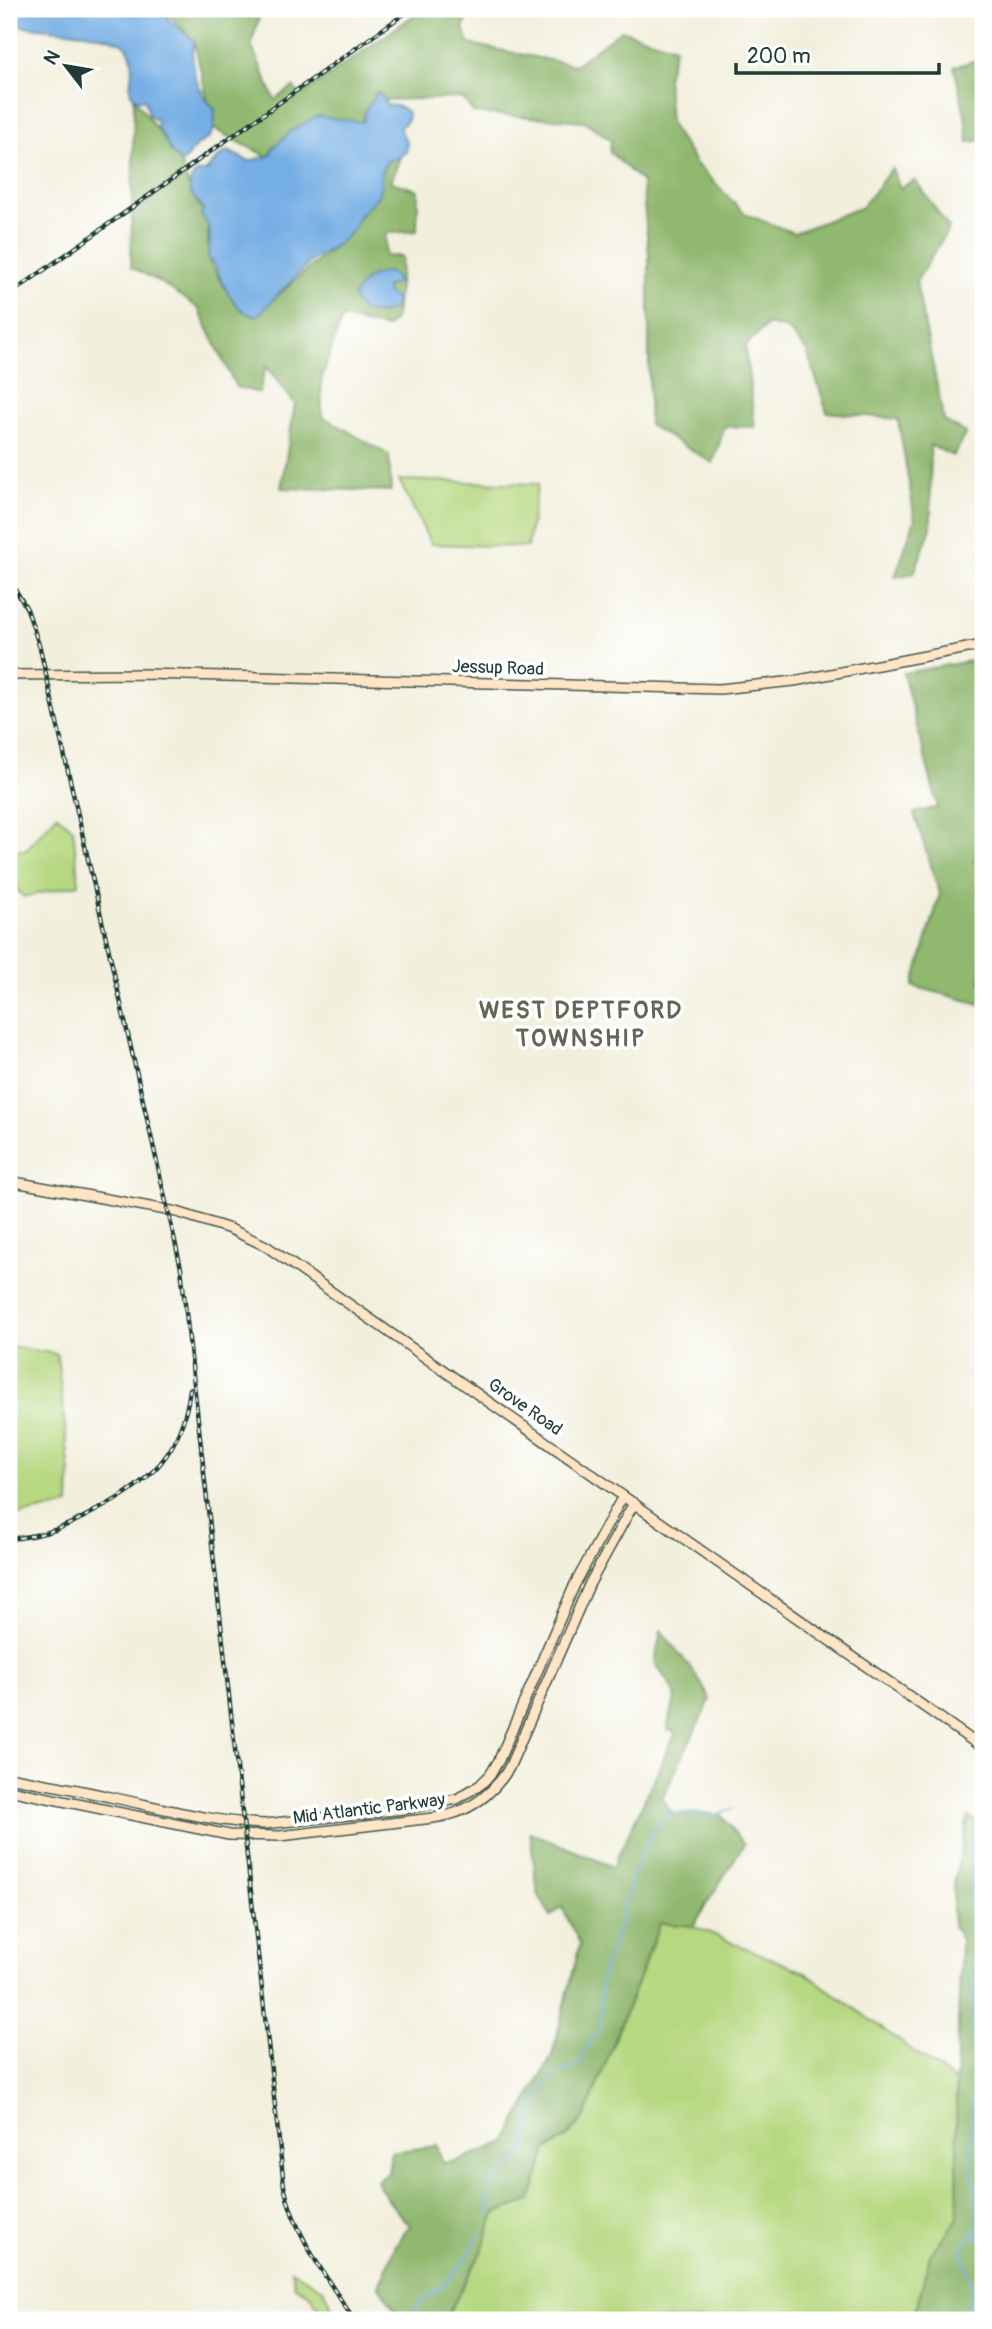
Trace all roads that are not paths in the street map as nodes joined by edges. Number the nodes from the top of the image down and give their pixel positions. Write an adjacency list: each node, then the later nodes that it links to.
1 (983, 645): 2 (street, Jessup Road)
2 (9, 675)
3 (9, 1181): 4 (street, Grove Road)
4 (623, 1496): 5 (street, Grove Road); 7 (street, Mid Atlantic Parkway)
5 (634, 1503): 6 (street, Grove Road); 8 (street, Mid Atlantic Parkway)
6 (983, 1748)
7 (9, 1777)
8 (9, 1790)

